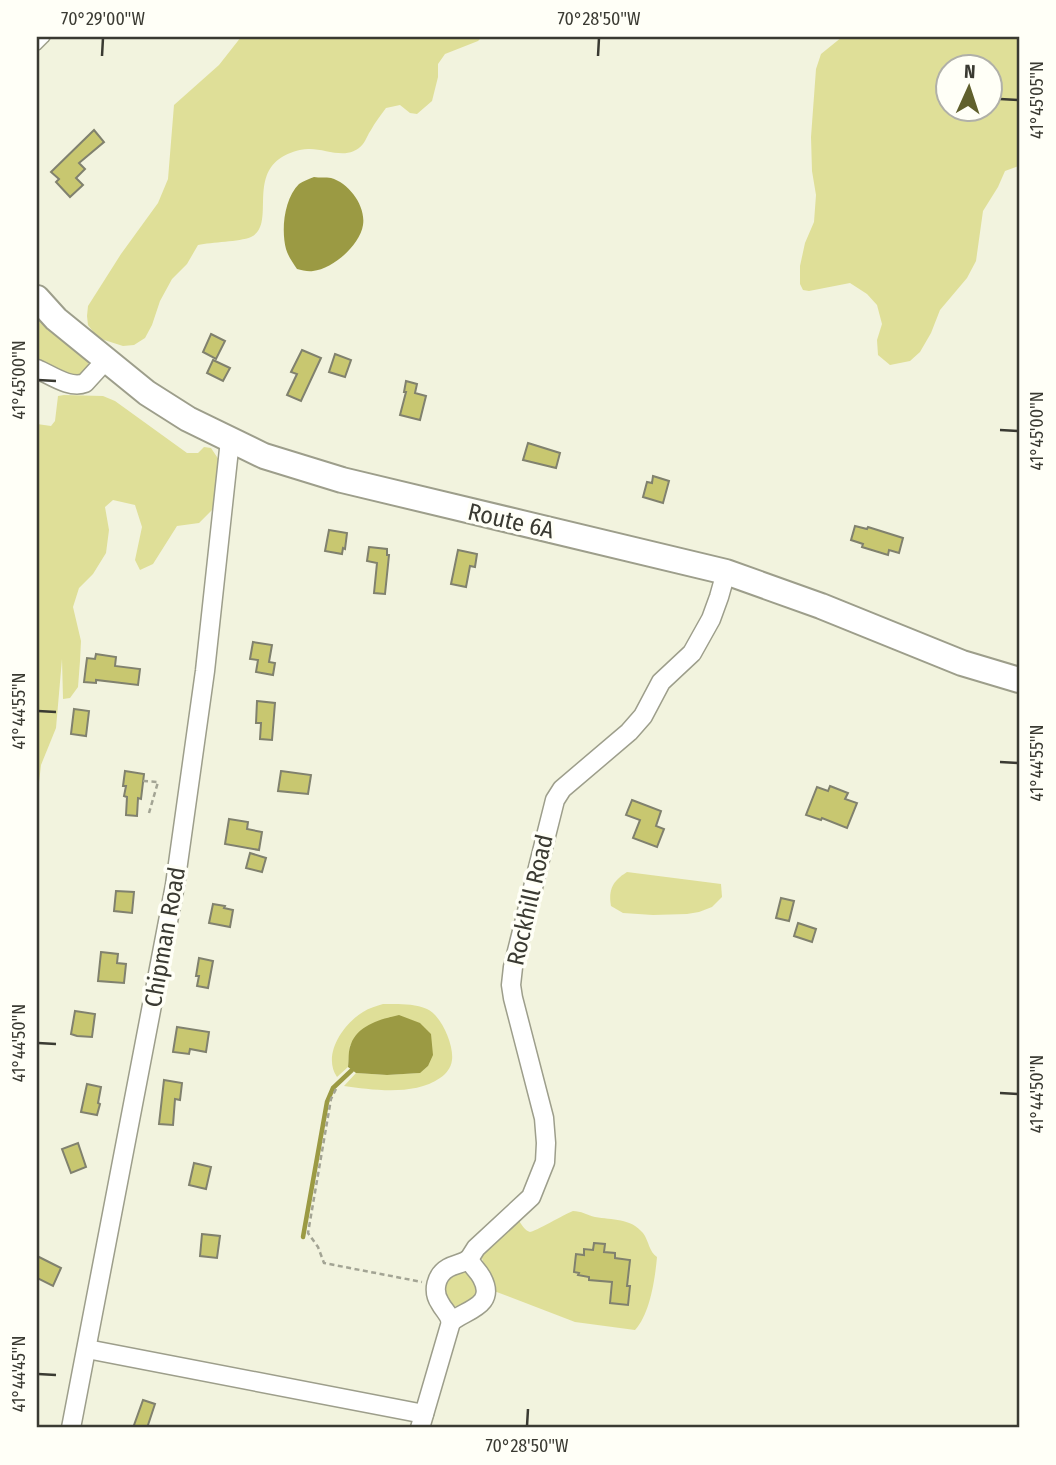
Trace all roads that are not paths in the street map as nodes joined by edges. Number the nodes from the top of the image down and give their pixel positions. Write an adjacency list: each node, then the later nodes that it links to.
1 (45, 37): 2 (lane)
2 (37, 45)
3 (37, 298): 4 (main road, Route 6A)
4 (106, 360): 5 (street); 6 (main road, Route 6A)
5 (37, 369)
6 (230, 440): 7 (main road, Route 6A); 11 (street, Chipman Road)
7 (726, 572): 8 (main road, Route 6A); 9 (street, Rockhill Road)
8 (1019, 680)
9 (469, 1259): 10 (street); 10 (street, Rockhill Road)
10 (451, 1322): 12 (street)
11 (87, 1349): 12 (street); 13 (street, Chipman Road)
12 (422, 1421)
13 (71, 1428)

